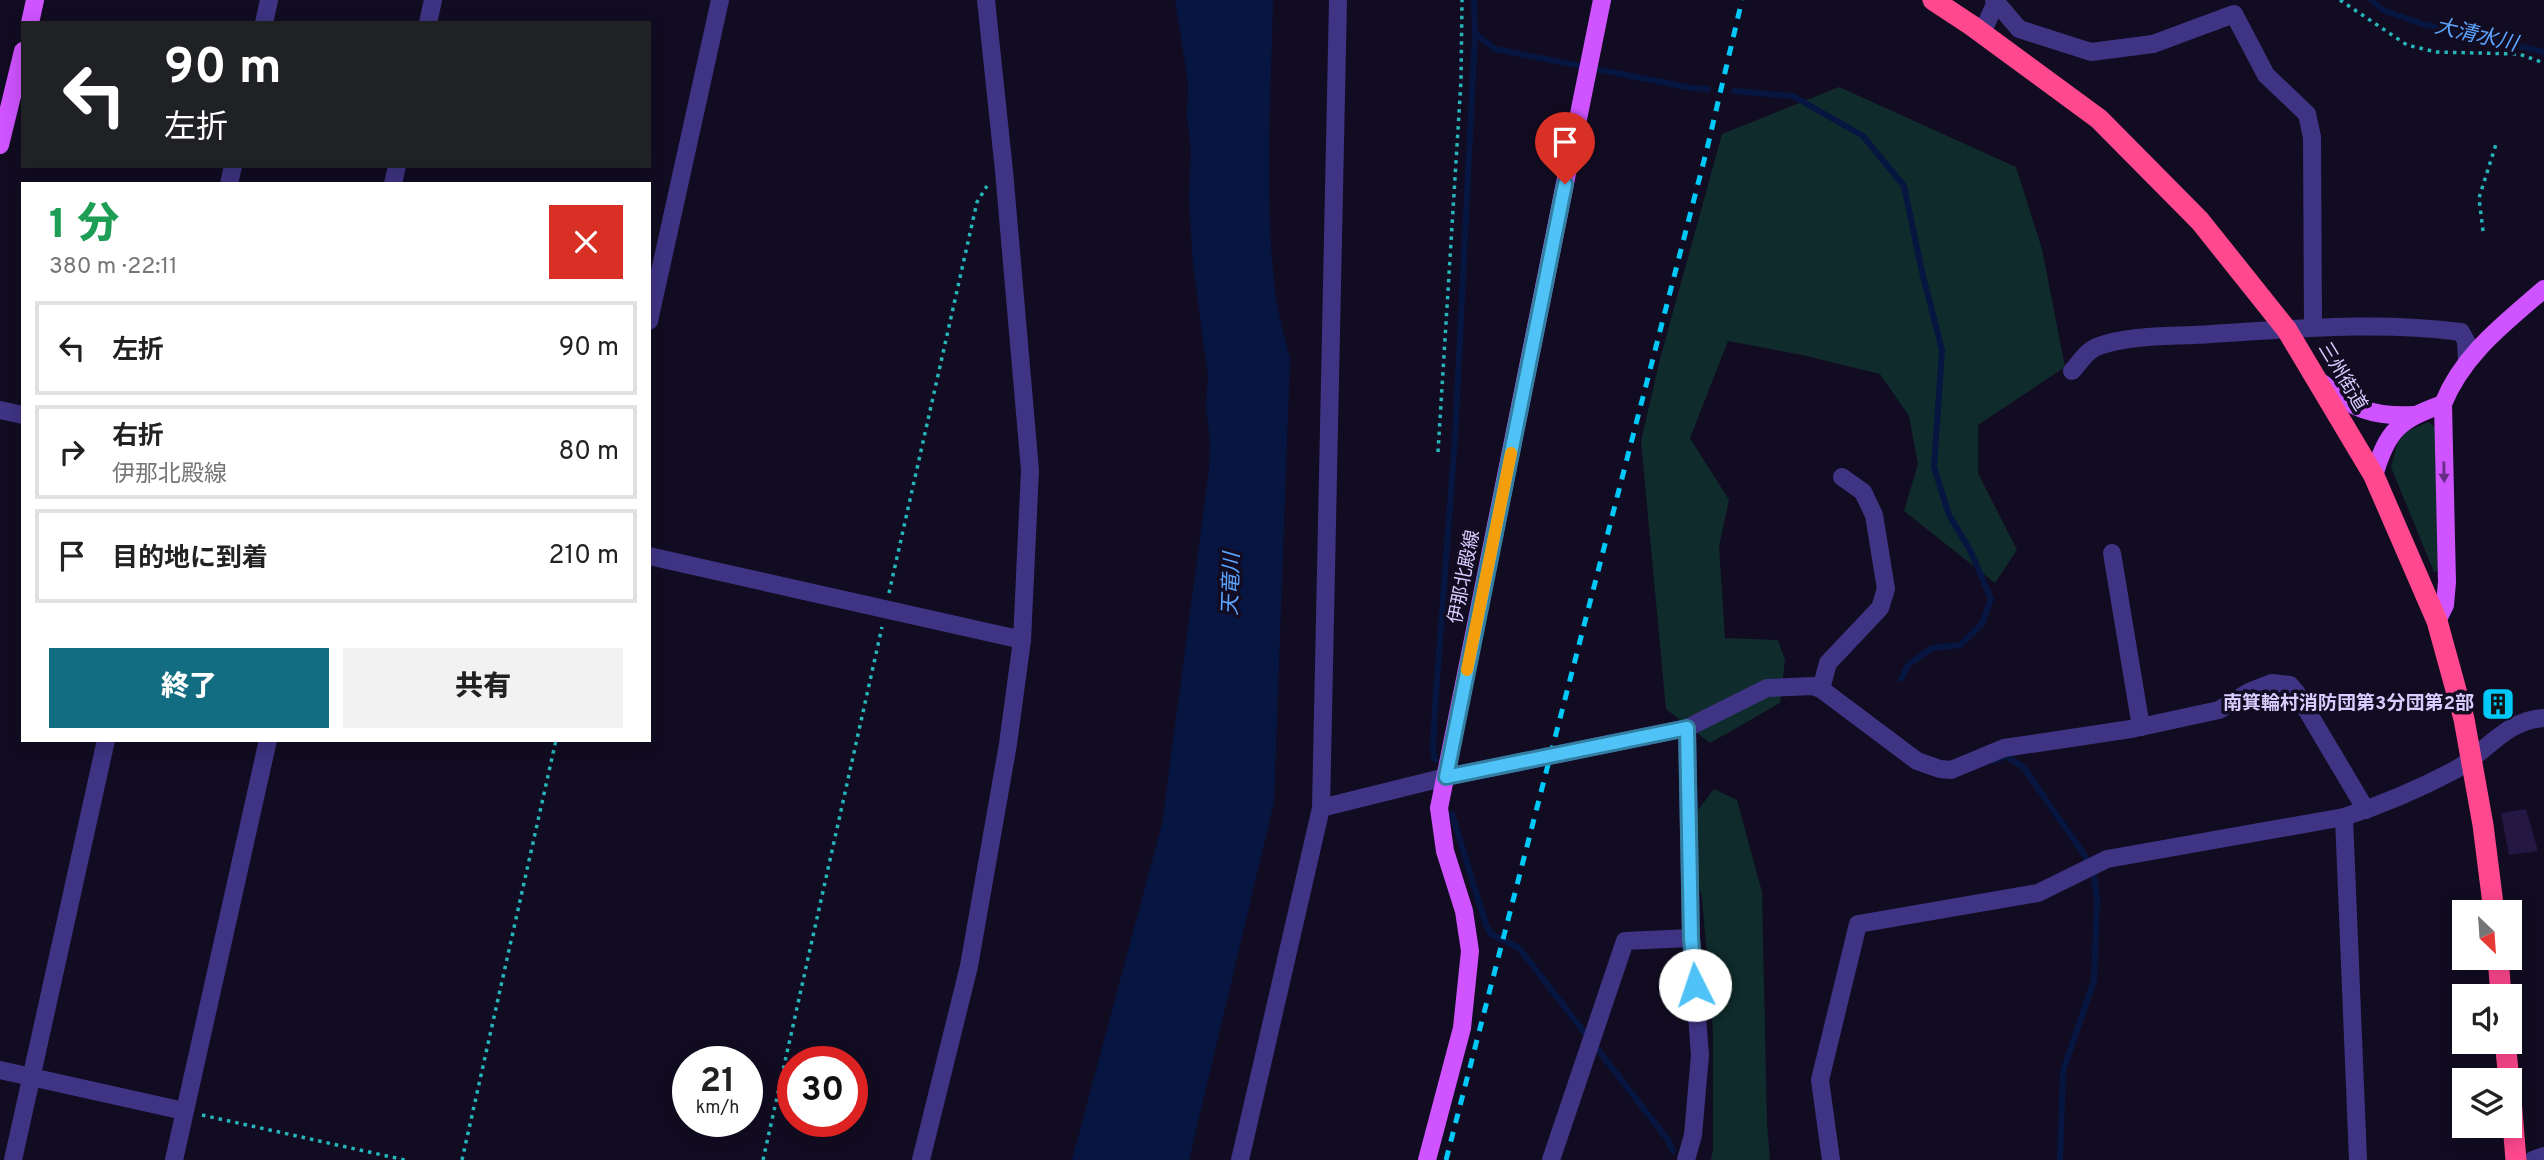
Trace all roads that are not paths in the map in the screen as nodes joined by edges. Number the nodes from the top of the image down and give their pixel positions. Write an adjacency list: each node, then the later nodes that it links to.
1 (35, 0): 10 (main road)
2 (269, 0): 11 (street)
3 (433, 0): 12 (street)
4 (720, 0): 17 (street)
5 (986, 0): 32 (street)
6 (1338, 0): 41 (street)
7 (1602, 0): 40 (main road, 伊那北殿線)
8 (1933, 0): 13 (highway, 三州街道)
9 (1995, 1): 13 (street); 18 (street)
10 (30, 21)
11 (264, 21)
12 (428, 21)
13 (1982, 33): 19 (highway, 三州街道)
14 (21, 59): 15 (main road)
15 (0, 145)
16 (2544, 289): 20 (main road)
17 (651, 312)
18 (2313, 327): 19 (street); 20 (street)
19 (2287, 330): 21 (street); 22 (highway, 三州街道)
20 (2467, 360): 23 (main road)
21 (2073, 371)
22 (2318, 379): 26 (main road); 27 (highway, 三州街道)
23 (2443, 404): 26 (main road); 31 (main road, one-way to 31)
24 (0, 410): 25 (street)
25 (21, 415)
26 (2414, 415): 27 (main road)
27 (2374, 476): 31 (highway, 三州街道)
28 (1842, 477): 33 (street)
29 (2112, 553): 35 (street)
30 (651, 556): 32 (street)
31 (2437, 621): 39 (highway, 三州街道)
32 (1022, 640): 53 (street)
33 (1821, 689): 35 (street); 36 (street)
34 (2544, 718): 39 (street)
35 (2141, 727): 42 (street)
36 (1687, 728): 40 (street); 45 (street)
37 (106, 742): 47 (street)
38 (268, 742): 48 (street)
39 (2471, 758): 42 (street); 44 (highway, 三州街道)
40 (1446, 777): 41 (street); 55 (main road, 伊那北殿線)
41 (1321, 808): 54 (street)
42 (2365, 810): 43 (street)
43 (2344, 817): 58 (street); 59 (street)
44 (2492, 900)
45 (1691, 938): 56 (street); 57 (street)
46 (0, 1070): 47 (street)
47 (32, 1077): 48 (street); 51 (street)
48 (184, 1111): 52 (street)
49 (2514, 1138): 60 (highway)
50 (2544, 1156): 61 (street)
51 (13, 1160)
52 (174, 1160)
53 (921, 1160)
54 (1240, 1160)
55 (1427, 1160)
56 (1551, 1160)
57 (1686, 1160)
58 (1831, 1160)
59 (2358, 1160)
60 (2516, 1160)
61 (2533, 1160)

